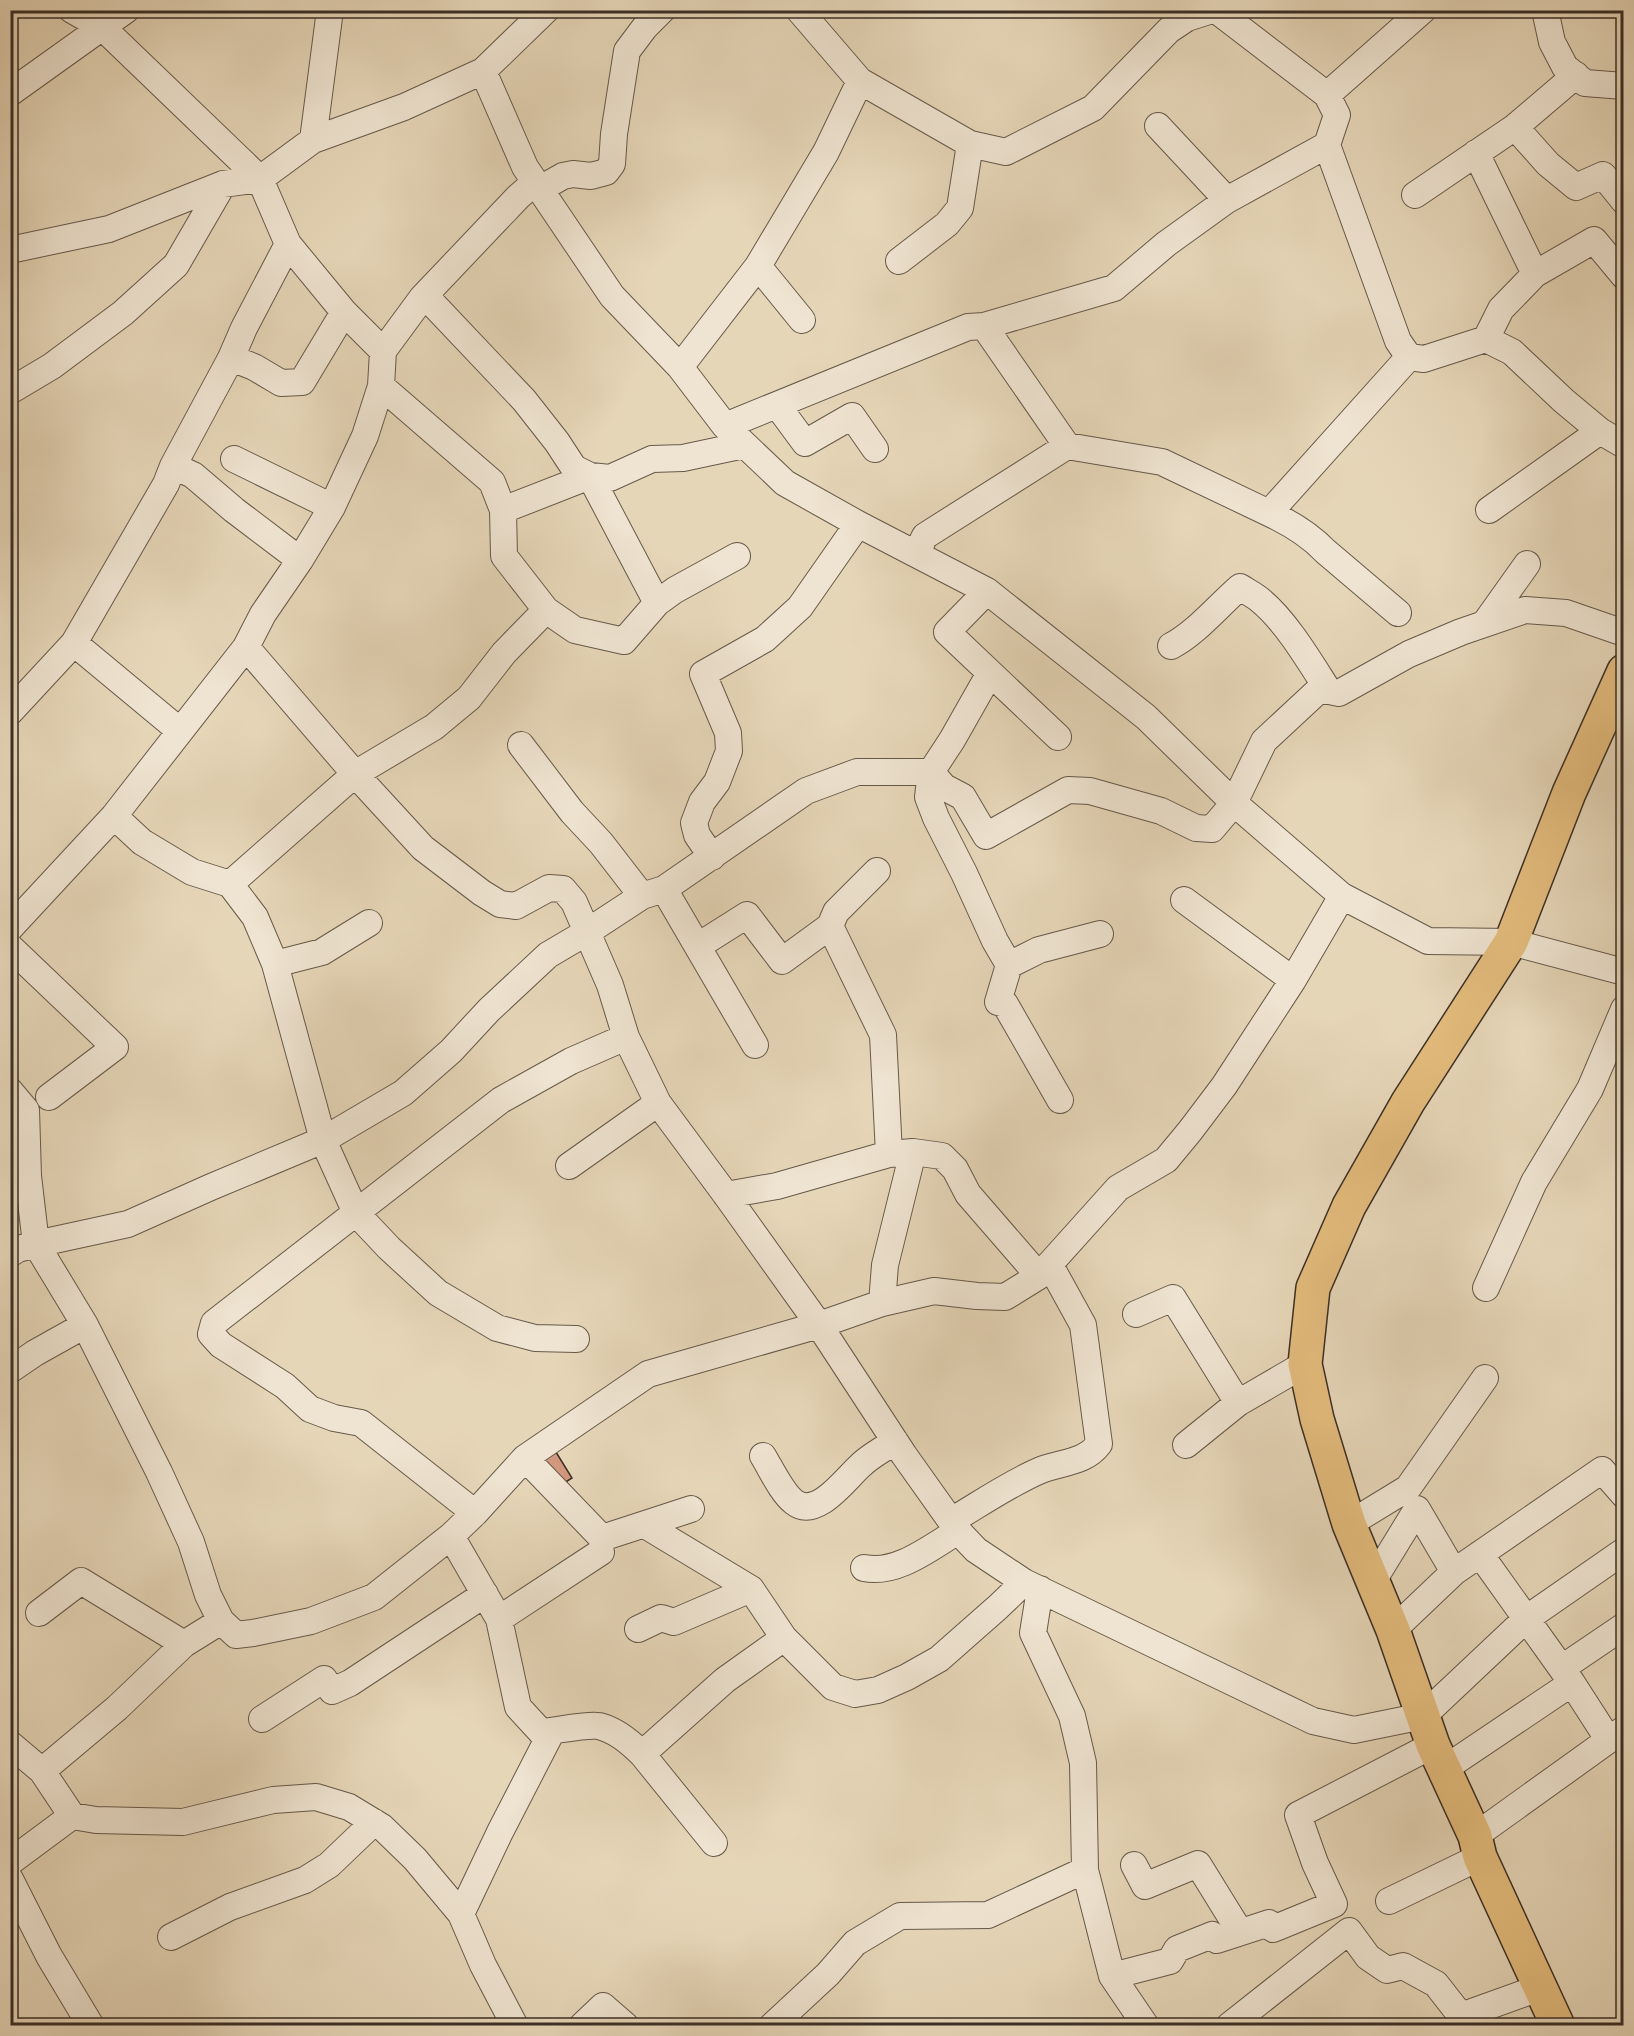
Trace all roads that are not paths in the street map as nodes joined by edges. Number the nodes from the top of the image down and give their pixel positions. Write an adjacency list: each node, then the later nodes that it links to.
1 (72, 10): 12 (street)
2 (126, 10): 12 (street)
3 (330, 10): 22 (street)
4 (524, 10): 13 (street)
5 (546, 10): 13 (street)
6 (662, 10): 28 (street)
7 (799, 10): 16 (street)
8 (1214, 10): 11 (street); 19 (street)
9 (1424, 10): 19 (street)
10 (1545, 10): 15 (street)
11 (1184, 14): 23 (street)
12 (102, 27): 18 (street); 26 (street)
13 (512, 42): 14 (street)
14 (483, 70): 22 (street); 28 (street)
15 (1576, 75): 17 (street); 21 (street)
16 (860, 81): 23 (street); 35 (street)
17 (1623, 86)
18 (10, 93)
19 (1327, 95): 24 (street)
20 (1158, 126): 30 (street)
21 (1515, 126): 25 (street); 31 (street)
22 (313, 140): 26 (street)
23 (970, 144): 34 (street)
24 (1327, 145): 30 (street); 44 (street)
25 (1476, 153): 29 (street); 36 (street)
26 (260, 179): 27 (street); 32 (street)
27 (223, 184): 33 (street); 48 (street)
28 (538, 186): 38 (street); 46 (street)
29 (1415, 195)
30 (1227, 200): 41 (street)
31 (1623, 201)
32 (288, 244): 39 (street); 45 (street)
33 (10, 250)
34 (899, 261)
35 (758, 266): 40 (street); 46 (street)
36 (1534, 274): 37 (street); 42 (street)
37 (1623, 276)
38 (422, 298): 43 (street); 58 (street)
39 (344, 312): 43 (street); 45 (street)
40 (802, 320)
41 (984, 326): 49 (street); 54 (street)
42 (1486, 339): 44 (street); 51 (street)
43 (383, 351): 47 (street)
44 (1409, 357): 62 (street)
45 (231, 358): 57 (street)
46 (680, 367): 50 (street)
47 (381, 386): 59 (street); 60 (street)
48 (10, 391)
49 (777, 405): 50 (street); 55 (street)
50 (726, 426): 52 (street)
51 (1600, 431): 53 (street); 61 (street)
52 (744, 445): 58 (street); 63 (street)
53 (1623, 445)
54 (1067, 446): 62 (street); 64 (street)
55 (875, 449)
56 (234, 459): 59 (street)
57 (173, 466): 66 (street); 74 (street)
58 (590, 476): 60 (street); 69 (street)
59 (332, 507): 66 (street)
60 (503, 510): 70 (street)
61 (1489, 510)
62 (1269, 513): 71 (street)
63 (858, 524): 64 (street); 88 (street)
64 (915, 554): 68 (street)
65 (737, 556): 69 (street)
66 (300, 560): 76 (street)
67 (1527, 564): 72 (street)
68 (987, 591): 78 (street); 86 (street)
69 (657, 603): 70 (street)
70 (546, 610): 85 (street)
71 (1398, 613)
72 (1485, 623): 73 (street); 79 (street)
73 (1623, 633)
74 (74, 643): 80 (street); 81 (street)
75 (1171, 646): 79 (street)
76 (246, 647): 81 (street); 85 (street)
77 (1623, 671): 99 (main road)
78 (990, 673): 82 (street); 84 (street)
79 (1328, 690): 86 (street)
80 (10, 712)
81 (180, 732): 87 (street)
82 (1058, 737)
83 (521, 745): 91 (street)
84 (931, 772): 86 (street); 88 (street); 103 (street)
85 (355, 774): 90 (street); 97 (street)
86 (1234, 803): 92 (street)
87 (114, 816): 90 (street); 94 (street)
88 (712, 857): 91 (street)
89 (877, 872): 96 (street)
90 (230, 884): 102 (street)
91 (653, 892): 97 (street); 100 (street)
92 (1341, 896): 99 (street); 105 (street)
93 (1184, 900): 105 (street)
94 (13, 922)
95 (369, 923): 102 (street)
96 (830, 926): 100 (street); 114 (street)
97 (587, 932): 107 (street); 113 (street)
98 (1100, 934): 103 (street)
99 (1511, 942): 104 (street); 127 (main road)
100 (698, 946): 108 (street)
101 (10, 947): 110 (street)
102 (275, 964): 113 (street)
103 (1009, 965): 111 (street)
104 (1623, 972)
105 (1293, 980): 120 (street)
106 (1623, 1009): 121 (street)
107 (626, 1037): 112 (street); 117 (street)
108 (755, 1045)
109 (10, 1091): 118 (street)
110 (49, 1097)
111 (1060, 1100)
112 (658, 1104): 115 (street); 116 (street)
113 (323, 1140): 117 (street); 118 (street)
114 (901, 1153): 116 (street); 120 (street); 122 (street)
115 (570, 1166)
116 (726, 1195): 125 (street)
117 (356, 1213): 126 (street); 137 (street)
118 (36, 1244): 119 (street); 124 (street)
119 (10, 1254)
120 (1044, 1271): 122 (street); 140 (street)
121 (1486, 1288)
122 (882, 1303): 125 (street)
123 (1136, 1314): 130 (street)
124 (85, 1325): 128 (street); 154 (street)
125 (819, 1325): 131 (street); 134 (street)
126 (576, 1339)
127 (1305, 1364): 130 (street); 138 (main road)
128 (10, 1370)
129 (1485, 1378): 138 (street)
130 (1238, 1403): 132 (street)
131 (895, 1441): 133 (street); 140 (street)
132 (1186, 1444)
133 (762, 1456)
134 (525, 1458): 137 (street); 139 (street)
135 (1623, 1495): 144 (street)
136 (691, 1509): 139 (street)
137 (475, 1513): 141 (street)
138 (1349, 1524): 147 (main road)
139 (645, 1525): 149 (street)
140 (955, 1526): 145 (street); 148 (street)
141 (451, 1536): 150 (street); 154 (street)
142 (1623, 1551): 153 (street)
143 (601, 1552): 152 (street)
144 (1480, 1554): 146 (street); 153 (street)
145 (864, 1568)
146 (1454, 1572): 147 (street); 157 (street)
147 (1373, 1581): 157 (main road)
148 (1032, 1585): 158 (street); 164 (street); 174 (street)
149 (751, 1589): 156 (street); 158 (street)
150 (484, 1594): 152 (street); 161 (street)
151 (39, 1613): 159 (street)
152 (499, 1619): 162 (street)
153 (1526, 1619): 160 (street); 164 (street)
154 (220, 1621): 159 (street)
155 (1623, 1626): 160 (street)
156 (638, 1629)
157 (1393, 1630): 164 (main road)
158 (784, 1638): 166 (street)
159 (184, 1644): 167 (street)
160 (1567, 1676): 163 (street); 164 (street)
161 (262, 1719)
162 (552, 1731): 166 (street); 177 (street)
163 (1616, 1734): 171 (street)
164 (1433, 1743): 171 (main road); 178 (street)
165 (10, 1744): 167 (street)
166 (642, 1754): 170 (street)
167 (42, 1771): 168 (street)
168 (72, 1816): 169 (street); 172 (street)
169 (374, 1822): 177 (street); 179 (street)
170 (714, 1843)
171 (1478, 1846): 176 (street); 181 (main road)
172 (10, 1862)
173 (1134, 1865): 178 (street)
174 (1085, 1870): 180 (street); 187 (street)
175 (10, 1879): 184 (street)
176 (1389, 1901)
177 (461, 1914): 185 (street)
178 (1240, 1932): 180 (street)
179 (171, 1937)
180 (1112, 1976): 188 (street)
181 (1539, 1988): 183 (street); 190 (main road)
182 (576, 2020): 186 (street)
183 (1464, 2021): 189 (street)
184 (92, 2025)
185 (515, 2025)
186 (626, 2025)
187 (772, 2025)
188 (1146, 2025)
189 (1229, 2025)
190 (1558, 2025)

